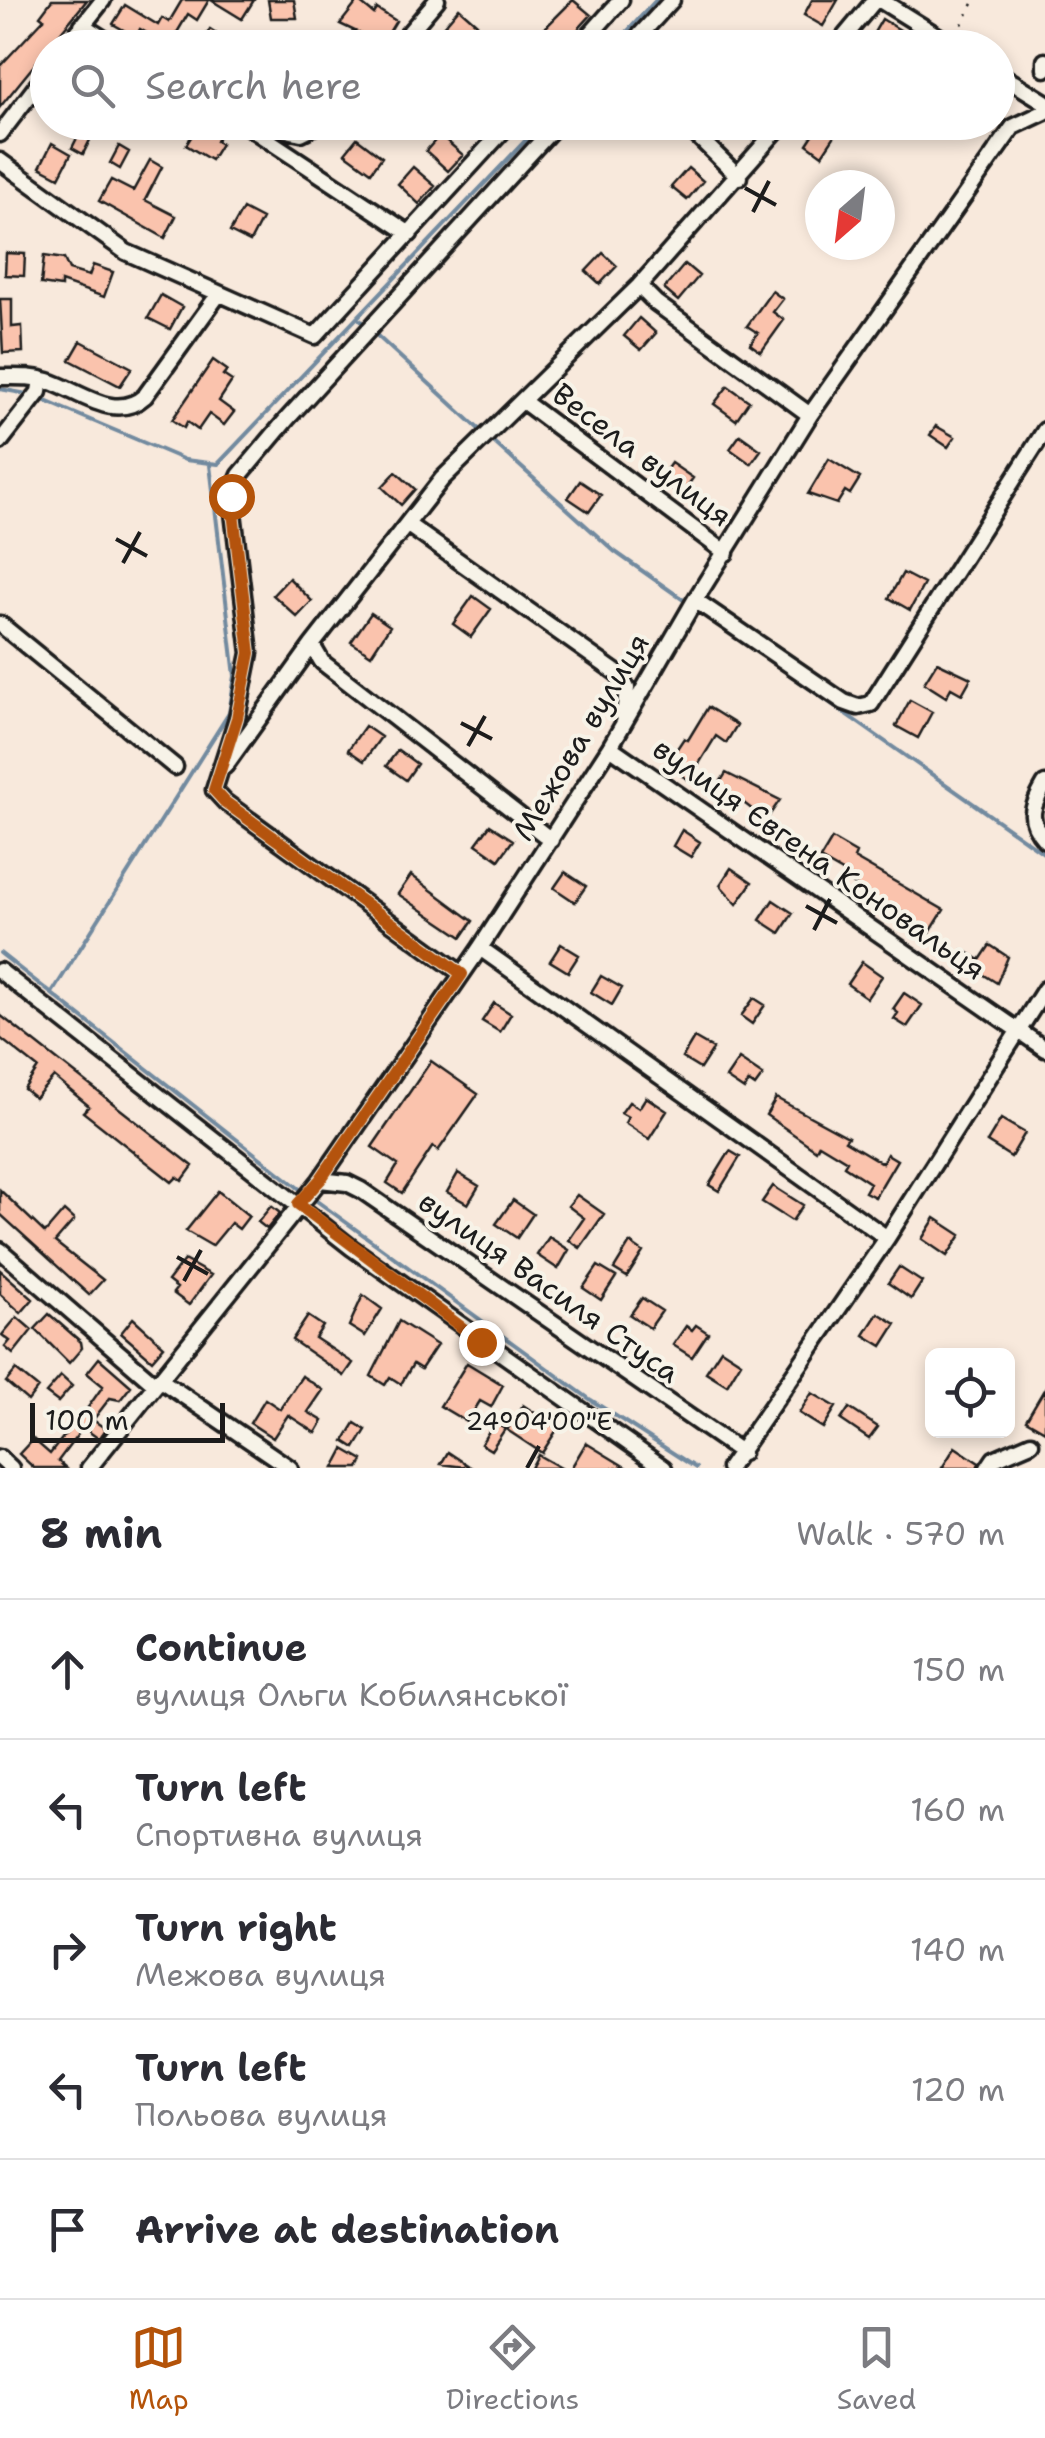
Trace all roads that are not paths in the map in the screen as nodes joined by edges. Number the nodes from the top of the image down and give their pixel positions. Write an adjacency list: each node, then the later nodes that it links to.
1 (103, 0): 6 (street)
2 (436, 0): 9 (street)
3 (621, 0): 10 (street)
4 (672, 0): 11 (street)
5 (877, 0): 12 (street); 13 (street)
6 (82, 25): 7 (street); 8 (street)
7 (78, 30)
8 (90, 30)
9 (411, 30)
10 (594, 30)
11 (644, 30)
12 (850, 30)
13 (927, 30)
14 (1045, 61): 15 (street)
15 (1045, 70)
16 (1015, 83): 18 (street)
17 (30, 95): 21 (street)
18 (1045, 102)
19 (1045, 112): 20 (street, Межова вулиця)
20 (1015, 127)
21 (0, 134)
22 (268, 140): 30 (street)
23 (495, 140): 30 (street)
24 (543, 140): 47 (street)
25 (701, 140): 29 (street)
26 (769, 140): 29 (street)
27 (1005, 140): 36 (street, Межова вулиця)
28 (0, 162): 32 (street)
29 (739, 177): 31 (street)
30 (410, 234): 32 (street)
31 (640, 286): 35 (street); 36 (street)
32 (218, 295): 34 (street)
33 (0, 378): 34 (street)
34 (42, 379): 38 (street)
35 (524, 402): 39 (street); 40 (street, Весела вулиця)
36 (810, 415): 40 (street, Межова вулиця)
37 (1045, 430): 41 (street)
38 (0, 442)
39 (408, 525): 43 (street); 44 (street)
40 (726, 552): 41 (street, Межова вулиця)
41 (695, 600): 44 (street, Межова вулиця)
42 (0, 624): 46 (street)
43 (312, 645): 47 (street); 49 (street)
44 (622, 728): 45 (street, Межова вулиця)
45 (610, 747): 49 (street, Межова вулиця); 55 (street, вулиця Євгена Коновальця)
46 (175, 767)
47 (215, 778): 53 (street)
48 (1045, 784): 50 (street)
49 (551, 840): 51 (street, Межова вулиця)
50 (1045, 840)
51 (480, 948): 53 (street, Межова вулиця); 59 (street)
52 (0, 971): 58 (street)
53 (462, 974): 57 (street, Межова вулиця)
54 (1045, 989): 55 (street, вулиця Василя Стуса)
55 (1018, 1031): 56 (street, вулиця Євгена Коновальця); 59 (street, вулиця Василя Стуса)
56 (1045, 1050)
57 (320, 1180): 58 (street, Межова вулиця); 64 (street, вулиця Василя Стуса)
58 (298, 1204): 61 (street, Межова вулиця); 68 (street)
59 (887, 1238): 64 (street, вулиця Василя Стуса)
60 (0, 1250): 61 (street)
61 (157, 1382): 66 (street, Межова вулиця); 67 (street)
62 (1031, 1443): 69 (street)
63 (0, 1458): 65 (street)
64 (737, 1463)
65 (11, 1468)
66 (89, 1468)
67 (290, 1468)
68 (664, 1468)
69 (988, 1468)

